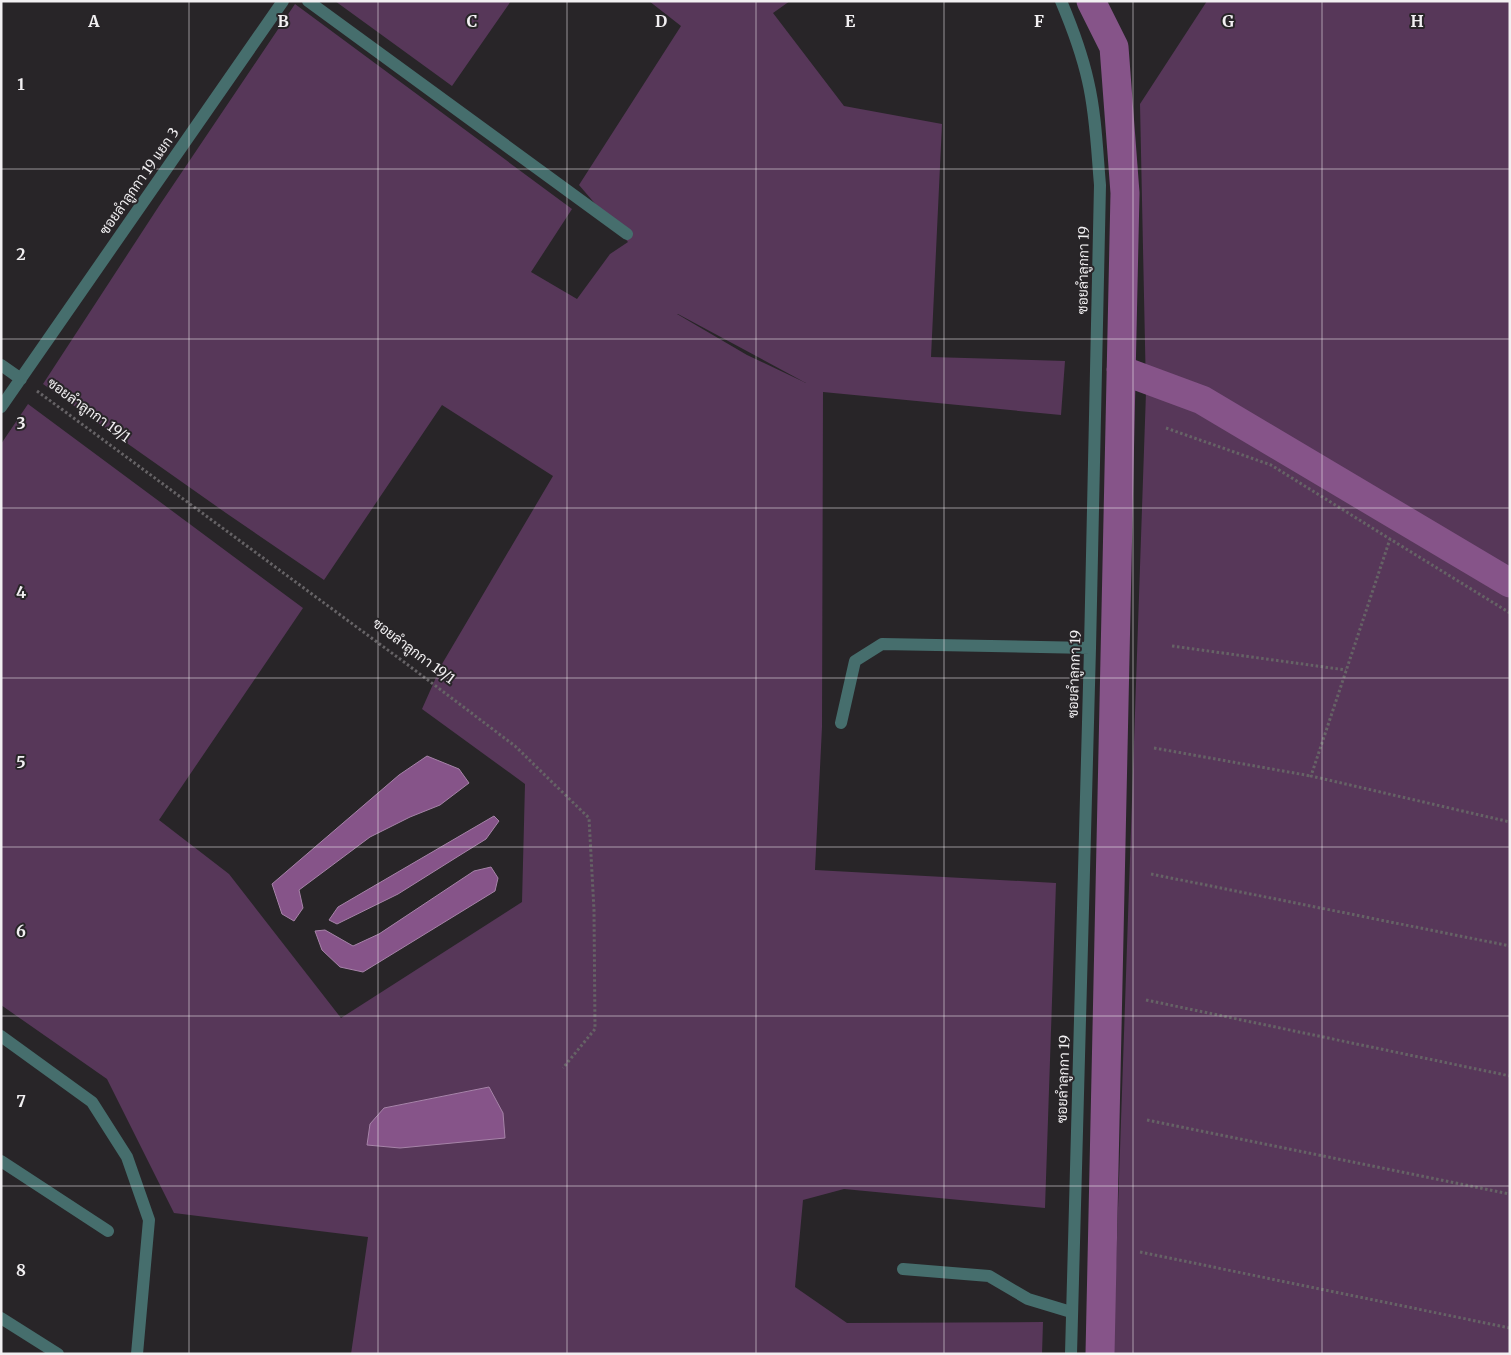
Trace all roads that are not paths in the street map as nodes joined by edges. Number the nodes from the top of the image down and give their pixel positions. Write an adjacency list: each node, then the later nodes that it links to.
1 (283, 1): 6 (street, ซอยลำลูกกา 19 แยก 3)
2 (308, 1): 4 (street)
3 (1061, 1): 8 (street, ซอยลำลูกกา 19)
4 (627, 234)
5 (1, 365): 6 (street)
6 (21, 379): 7 (street, ซอยลำลูกกา 19 แยก 3)
7 (1, 407)
8 (1090, 648): 9 (street); 14 (street, ซอยลำลูกกา 19)
9 (841, 723)
10 (1, 1036): 17 (street)
11 (1, 1160): 12 (street)
12 (108, 1231)
13 (903, 1269): 14 (street)
14 (1071, 1312): 18 (street, ซอยลำลูกกา 19)
15 (1, 1318): 16 (street)
16 (58, 1354)
17 (137, 1354)
18 (1071, 1354)

